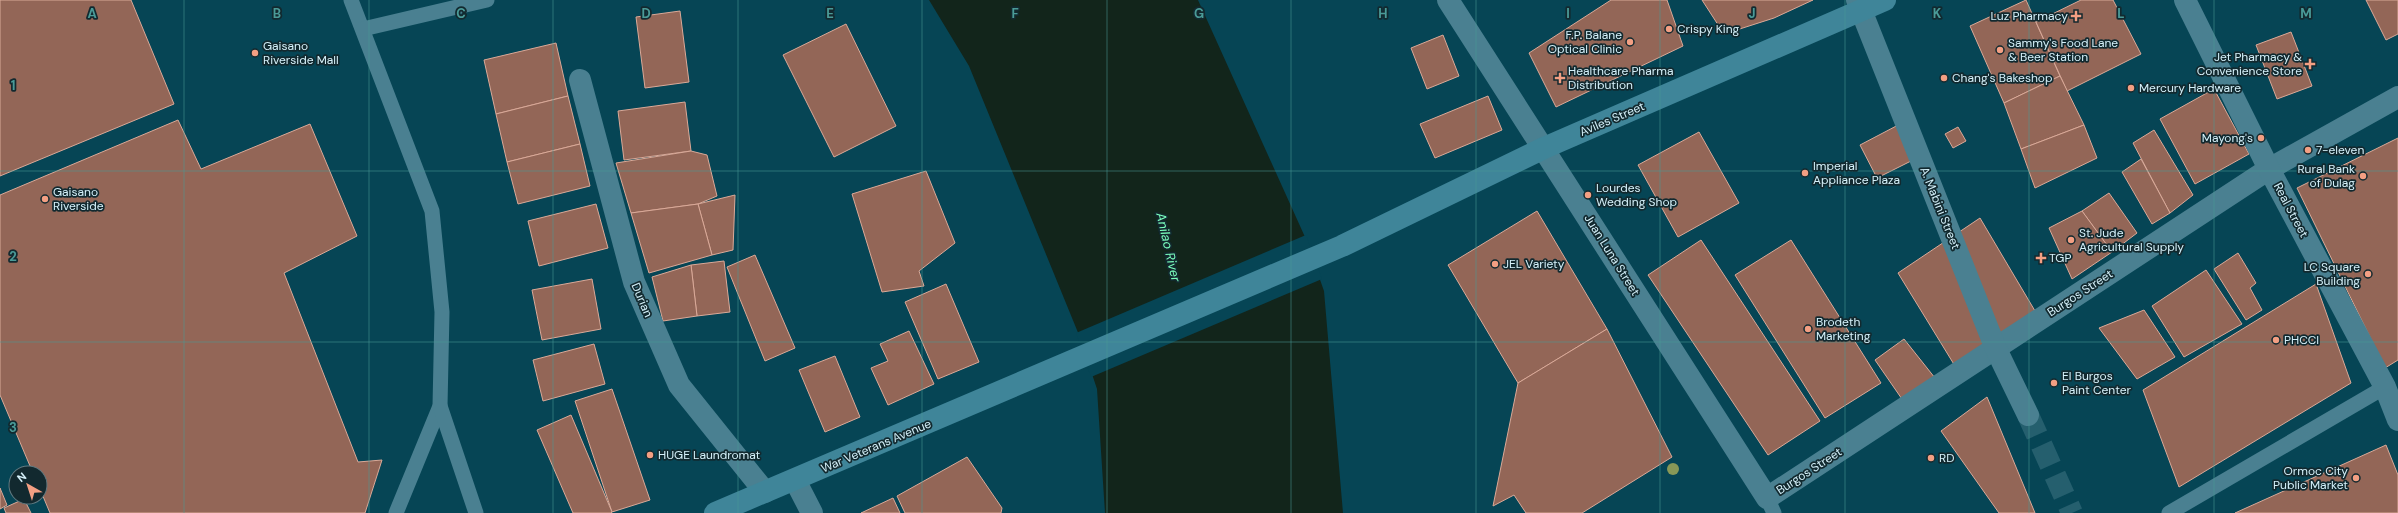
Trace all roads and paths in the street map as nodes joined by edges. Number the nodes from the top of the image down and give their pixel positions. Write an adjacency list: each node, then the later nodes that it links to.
1 (351, 0): 7 (lane)
2 (487, 0): 7 (lane)
3 (1448, 0): 10 (street, Juan Luna Street)
4 (1885, 0): 6 (main road, Aviles Street)
5 (2185, 0): 11 (street, Real Street)
6 (1860, 5): 10 (main road, Aviles Street); 13 (street, A. Mabini Street)
7 (363, 29): 15 (lane)
8 (580, 80): 19 (street, Durian)
9 (2398, 97): 11 (street, Burgos Street)
10 (1544, 148): 12 (main road, Aviles Street); 20 (street, Juan Luna Street)
11 (2269, 169): 13 (street, Burgos Street); 14 (street, Real Street)
12 (1342, 246): 18 (main road, War Veterans Avenue)
13 (1996, 349): 16 (street, A. Mabini Street); 20 (street, Burgos Street)
14 (2385, 387): 17 (street, Real Street); 25 (lane)
15 (440, 406): 21 (lane); 22 (lane)
16 (2028, 415)
17 (2398, 420)
18 (795, 480): 19 (main road, War Veterans Avenue); 24 (street)
19 (765, 492): 23 (main road, War Veterans Avenue)
20 (1770, 505)
21 (396, 513)
22 (476, 513)
23 (715, 513)
24 (812, 513)
25 (2169, 513)

